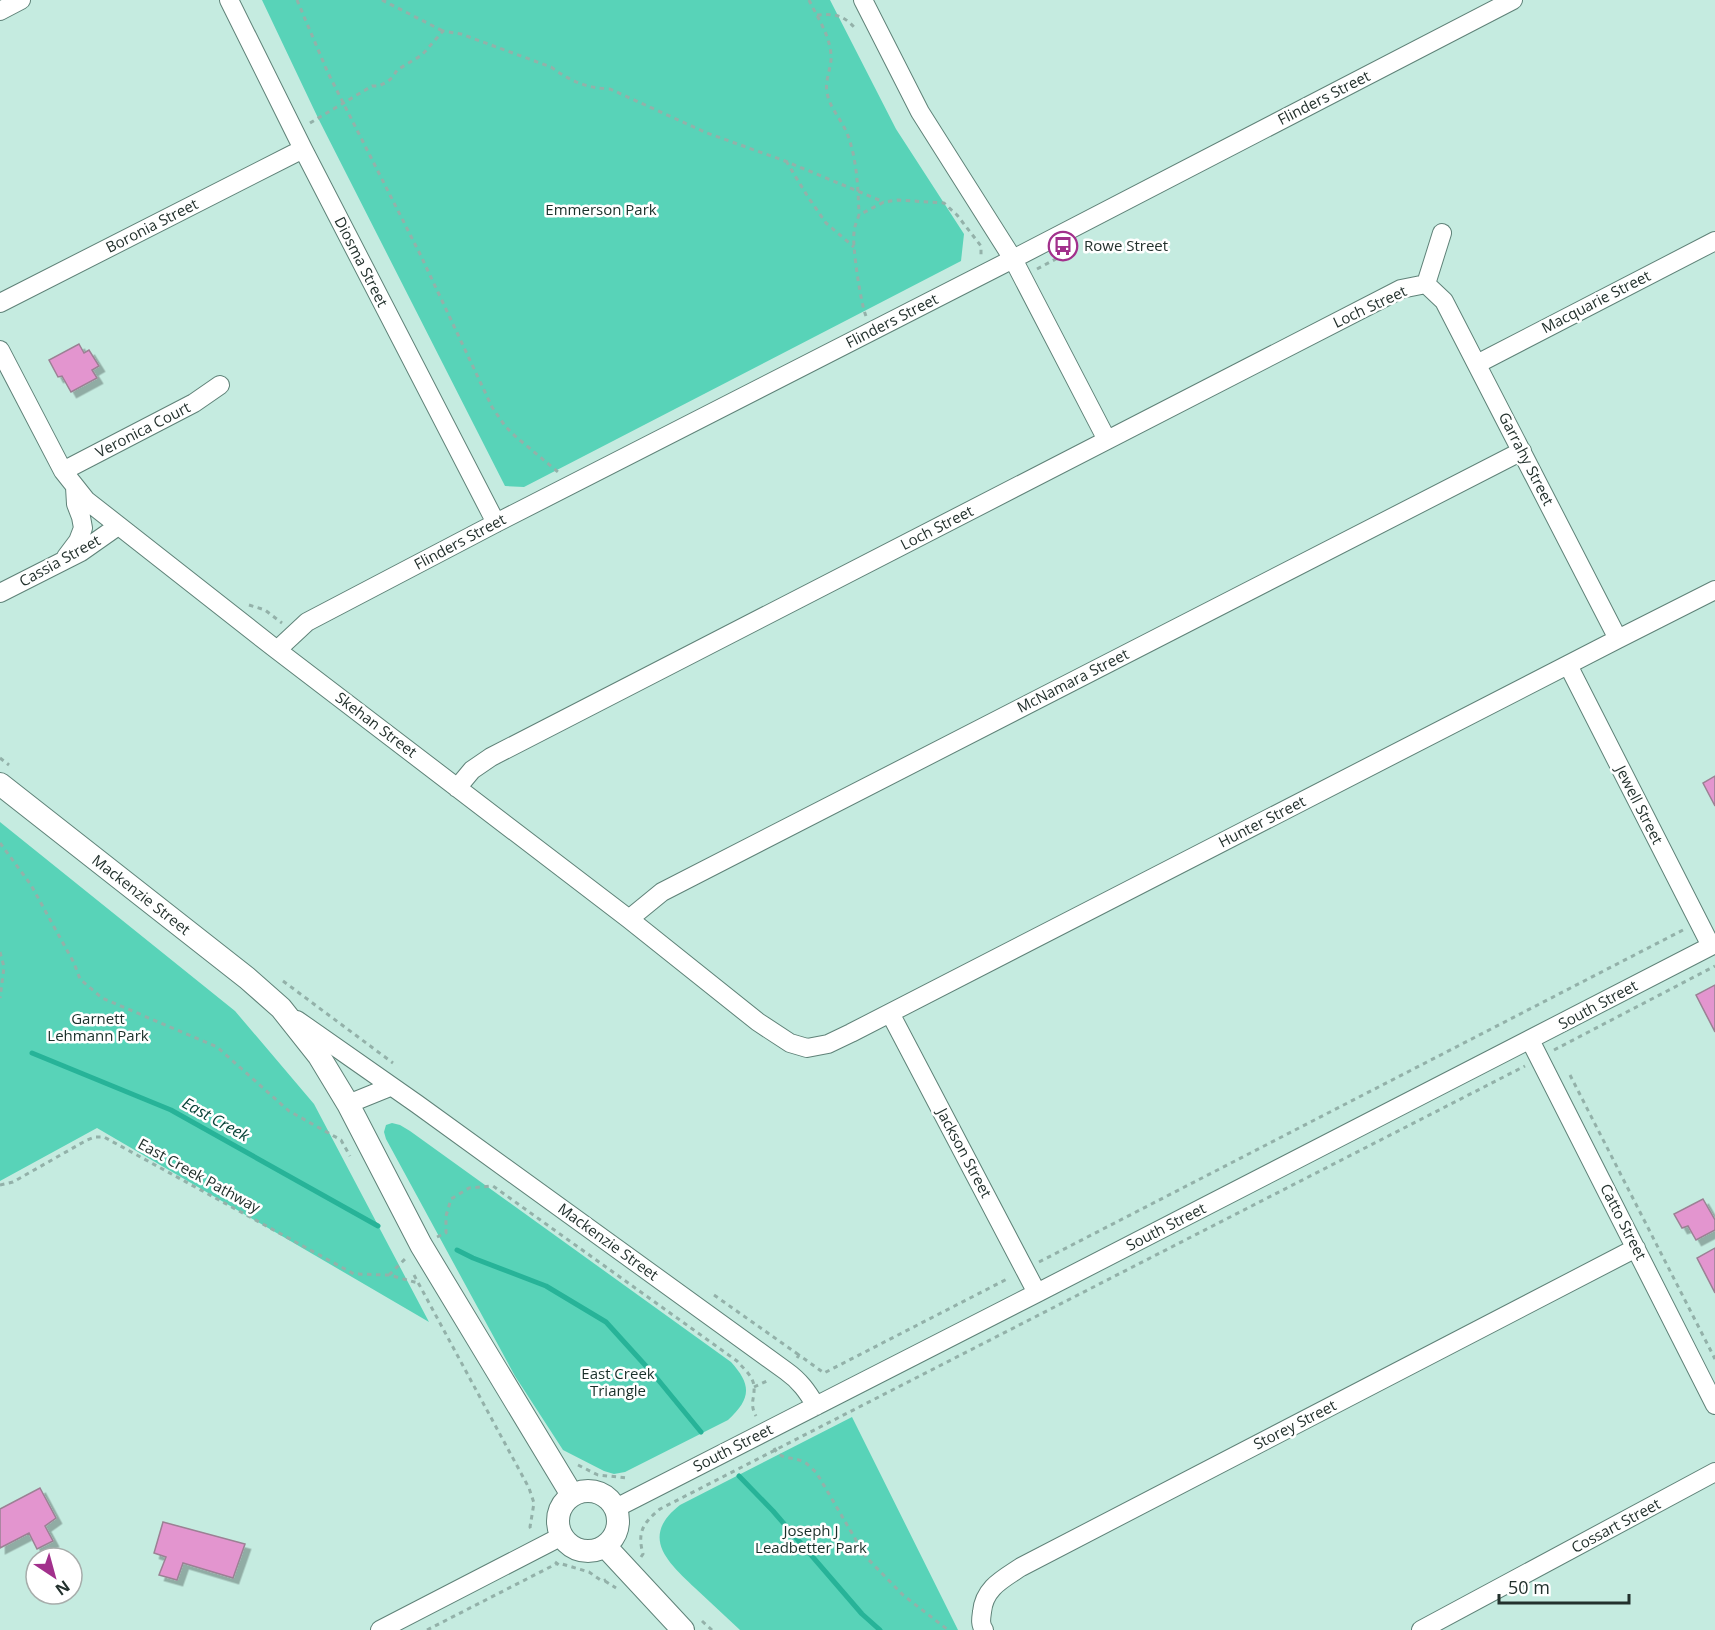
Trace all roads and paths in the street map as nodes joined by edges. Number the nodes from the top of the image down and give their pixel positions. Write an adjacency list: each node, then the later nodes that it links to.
1 (21, 0): 8 (street)
2 (229, 0): 13 (street, Diosma Street)
3 (297, 0): 12 (path)
4 (382, 0): 11 (path)
5 (809, 0): 9 (path)
6 (863, 0): 10 (street)
7 (1513, 0): 21 (street, Flinders Street)
8 (0, 11)
9 (816, 15): 10 (path); 15 (path)
10 (873, 19): 21 (street)
11 (443, 31): 12 (path); 14 (path)
12 (344, 102): 13 (path); 32 (path)
13 (299, 141): 24 (street, Boronia Street); 34 (street, Diosma Street)
14 (785, 161): 15 (path); 20 (path)
15 (858, 190): 16 (path); 17 (path)
16 (884, 202): 17 (path); 22 (path)
17 (859, 215): 20 (path)
18 (1442, 233): 23 (street)
19 (1715, 241): 27 (street, Macquarie Street)
20 (855, 248): 25 (path)
21 (1013, 259): 25 (street, Flinders Street); 29 (street)
22 (976, 260)
23 (1426, 284): 27 (street, Garrahy Street); 29 (street, Loch Street)
24 (0, 303)
25 (874, 331): 34 (street, Flinders Street)
26 (0, 350): 31 (street, Skehan Street)
27 (1477, 364): 30 (street, Garrahy Street)
28 (220, 385): 31 (street, Veronica Court)
29 (1107, 440): 44 (street, Loch Street)
30 (1522, 452): 39 (street, Garrahy Street); 46 (street, McNamara Street)
31 (63, 471): 33 (street, Skehan Street)
32 (560, 475)
33 (75, 487): 35 (street, Skehan Street); 36 (street)
34 (496, 523): 40 (street, Flinders Street)
35 (118, 526): 36 (street, Cassia Street); 40 (street, Skehan Street)
36 (64, 561): 38 (street, Cassia Street)
37 (1715, 590): 39 (street, Hunter Street)
38 (0, 593)
39 (1618, 639): 41 (street, Hunter Street)
40 (277, 650): 44 (street, Skehan Street)
41 (1568, 665): 47 (street, Jewell Street); 54 (street, Hunter Street)
42 (0, 758): 43 (path)
43 (5, 775): 53 (main road, Mackenzie Street)
44 (458, 788): 46 (street, Skehan Street)
45 (0, 843): 64 (path)
46 (629, 919): 57 (street, Skehan Street)
47 (1699, 922): 48 (street, Jewell Street); 69 (path)
48 (1713, 945): 55 (street, South Street)
49 (0, 952): 52 (path)
50 (1715, 966): 58 (path)
51 (282, 980): 60 (path)
52 (0, 998)
53 (281, 1008): 62 (street, Mackenzie Street); 63 (main road, Mackenzie Street)
54 (890, 1013): 57 (street, Hunter Street); 69 (street, Jackson Street)
55 (1547, 1032): 56 (street, South Street); 58 (path)
56 (1530, 1040): 58 (street, Catto Street); 73 (street, South Street)
57 (807, 1048)
58 (1548, 1054): 59 (path); 66 (street, Catto Street); 81 (path)
59 (1559, 1055)
60 (395, 1065)
61 (1567, 1070): 75 (path)
62 (390, 1087): 63 (street); 76 (street, Mackenzie Street)
63 (348, 1104): 67 (main road, Mackenzie Street)
64 (352, 1159)
65 (0, 1185): 71 (path, East Creek Pathway)
66 (1636, 1248): 78 (street, Catto Street); 92 (street, Storey Street)
67 (413, 1252): 68 (path); 77 (path); 85 (main road, Mackenzie Street)
68 (409, 1266)
69 (1025, 1269): 73 (street, Jackson Street); 74 (path)
70 (414, 1275): 71 (path)
71 (418, 1283): 87 (path)
72 (711, 1293): 74 (path)
73 (1037, 1293): 79 (street, South Street)
74 (798, 1355): 76 (path)
75 (1715, 1359)
76 (786, 1371): 77 (path); 79 (street, Mackenzie Street)
77 (754, 1387): 80 (path)
78 (1715, 1405)
79 (816, 1406): 80 (street, South Street)
80 (765, 1432): 81 (path); 86 (street, South Street)
81 (775, 1450): 90 (path); 96 (path)
82 (572, 1461): 84 (path)
83 (1715, 1472): 97 (street, Cossart Street)
84 (628, 1478)
85 (572, 1495): 86 (main road); 88 (main road)
86 (616, 1508): 89 (main road)
87 (534, 1532)
88 (562, 1536): 89 (main road); 93 (street)
89 (605, 1546): 95 (main road)
90 (639, 1558)
91 (609, 1577): 94 (path)
92 (982, 1628)
93 (380, 1630)
94 (427, 1630)
95 (683, 1630)
96 (948, 1630)
97 (1421, 1630)

